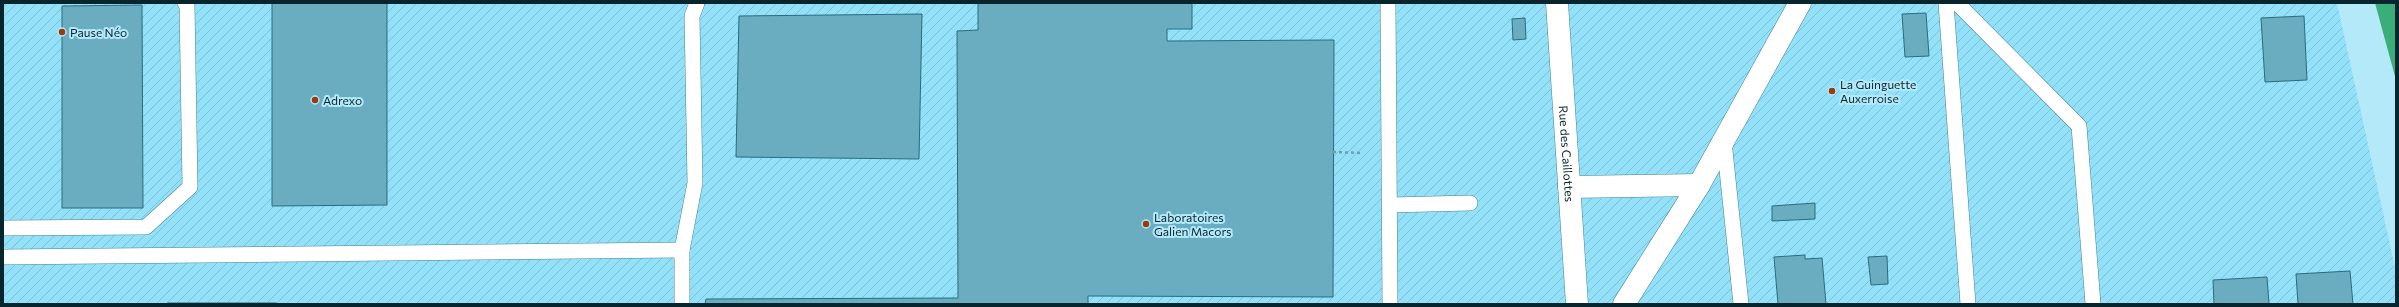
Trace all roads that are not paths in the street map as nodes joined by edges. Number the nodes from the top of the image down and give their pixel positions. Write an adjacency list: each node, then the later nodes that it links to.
1 (185, 3): 13 (lane)
2 (697, 3): 14 (lane)
3 (1388, 3): 12 (lane)
4 (1556, 3): 10 (street, Rue des Caillottes)
5 (1800, 3): 8 (street)
6 (1946, 3): 21 (lane)
7 (1957, 3): 22 (lane)
8 (1724, 141): 9 (street); 20 (lane)
9 (1699, 185): 10 (street); 19 (street)
10 (1569, 187): 18 (street, Rue des Caillottes)
11 (1470, 203): 12 (lane)
12 (1390, 205): 17 (lane)
13 (3, 228)
14 (682, 250): 15 (lane); 16 (lane)
15 (3, 257)
16 (682, 304)
17 (1390, 304)
18 (1576, 304)
19 (1624, 304)
20 (1742, 304)
21 (1968, 304)
22 (2093, 304)

